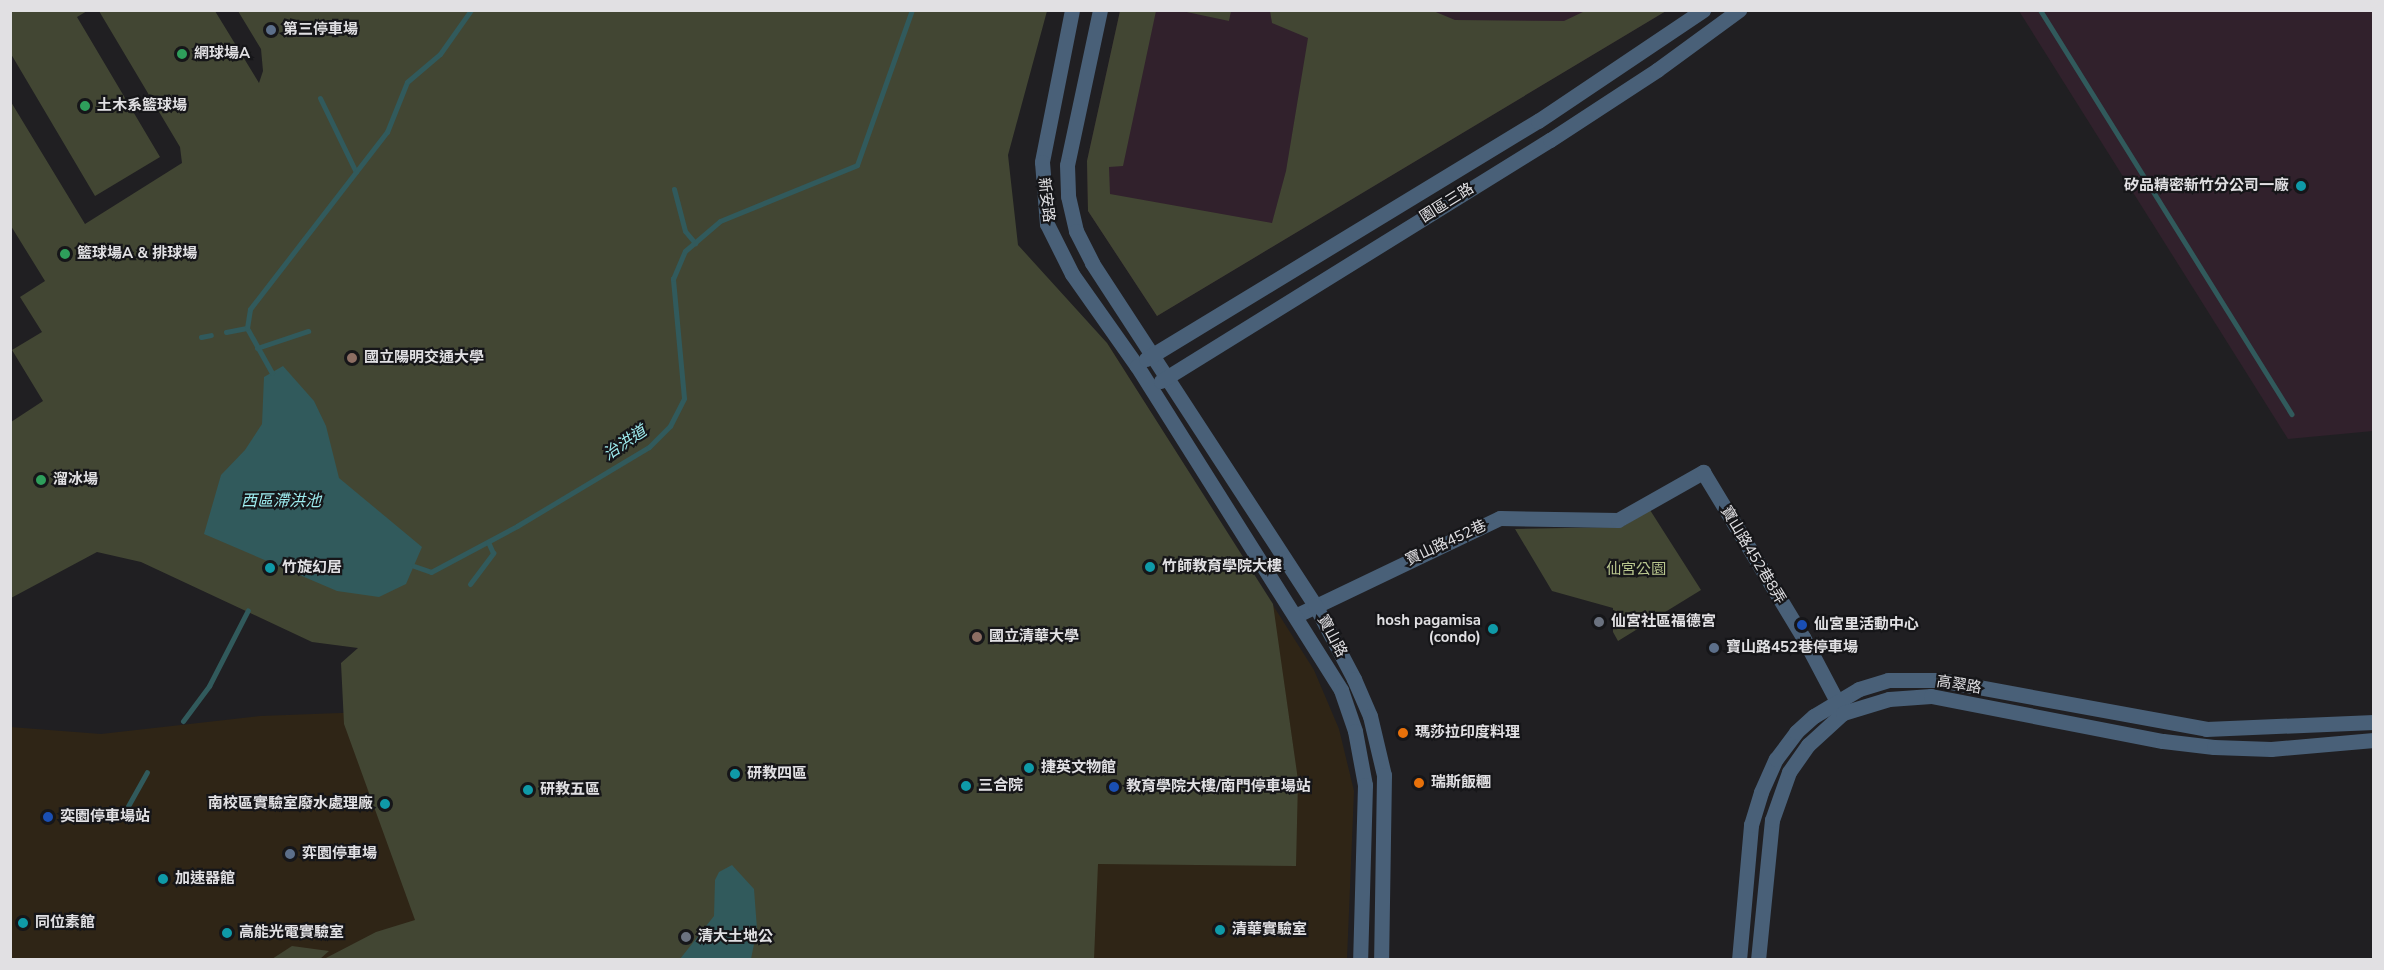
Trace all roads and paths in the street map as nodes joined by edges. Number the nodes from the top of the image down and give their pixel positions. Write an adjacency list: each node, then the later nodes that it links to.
1 (1072, 10): 6 (street, 新安路)
2 (1100, 10): 5 (street, 新安路)
3 (1703, 10): 5 (street, 園區三路)
4 (1738, 10): 7 (street, 園區三路)
5 (1154, 354): 6 (street, 園區三路); 7 (street, 寶山路)
6 (1137, 366): 8 (street, 寶山路)
7 (1169, 376): 8 (street, 園區三路); 10 (street, 寶山路)
8 (1150, 387): 11 (street, 寶山路)
9 (1703, 472): 10 (street, 寶山路452巷); 12 (street, 寶山路452巷8弄)
10 (1315, 605): 11 (street, 寶山路452巷); 16 (street, 寶山路)
11 (1295, 616): 15 (street, 寶山路)
12 (1841, 706): 13 (street, 高翠路); 14 (street, 高翠路); 17 (street, 高翠路); 18 (street, 高翠路)
13 (2373, 722)
14 (2373, 740)
15 (1360, 960)
16 (1381, 960)
17 (1739, 960)
18 (1758, 960)

